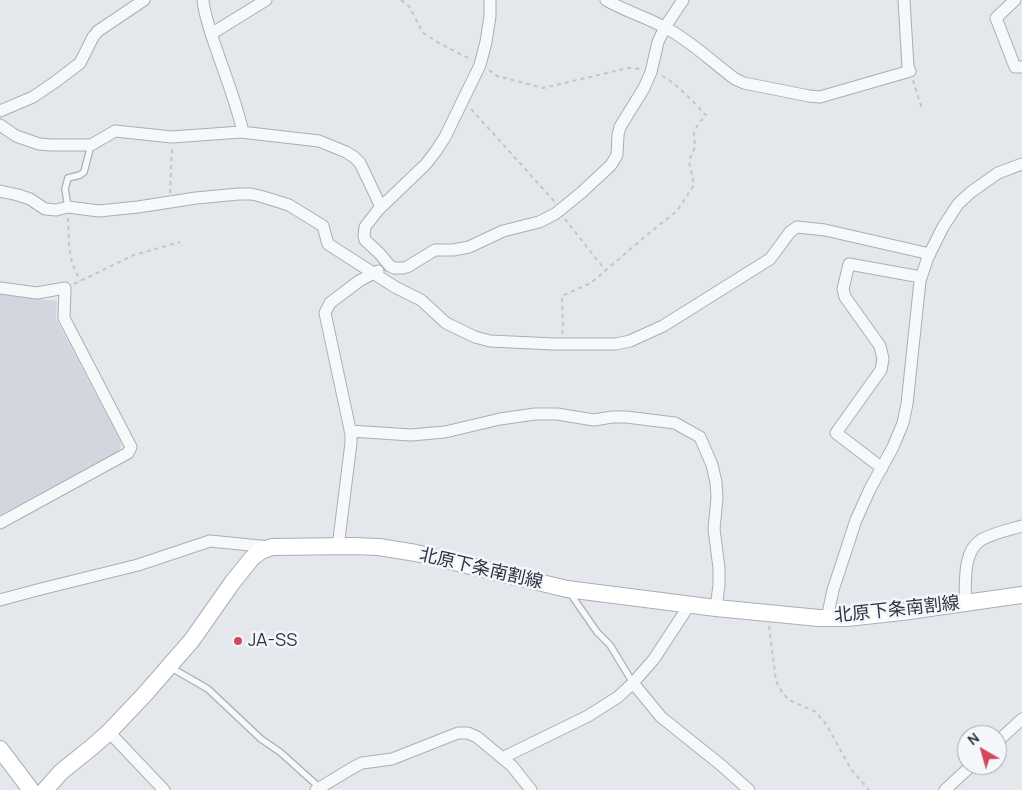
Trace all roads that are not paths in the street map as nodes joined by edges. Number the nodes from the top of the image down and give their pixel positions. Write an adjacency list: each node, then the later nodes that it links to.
1 (144, 0): 12 (street)
2 (203, 0): 10 (street)
3 (266, 0): 10 (street)
4 (490, 0): 19 (street)
5 (606, 0): 9 (street)
6 (683, 0): 9 (street)
7 (904, 0): 9 (street)
8 (1015, 0): 11 (street)
9 (665, 27): 21 (street)
10 (211, 34): 14 (street)
11 (1022, 67)
12 (0, 111)
13 (0, 125): 15 (street)
14 (243, 132): 15 (street); 19 (street)
15 (91, 145): 18 (lane)
16 (1022, 164): 20 (street)
17 (0, 191): 18 (street)
18 (68, 207): 22 (street)
19 (381, 207): 21 (street)
20 (930, 254): 22 (street); 23 (street)
21 (390, 266): 22 (street)
22 (373, 273): 25 (street)
23 (921, 277): 26 (street); 26 (street)
24 (0, 288): 27 (street)
25 (350, 431): 29 (street); 36 (street)
26 (882, 468): 37 (street)
27 (0, 523)
28 (1022, 526): 34 (street)
29 (338, 546): 30 (main road, 北原下条南割線); 31 (main road, 北原下条南割線)
30 (272, 548): 33 (street); 38 (main road, 北原下条南割線)
31 (567, 589): 35 (main road, 北原下条南割線); 39 (lane)
32 (1022, 596): 34 (main road, 北原下条南割線)
33 (0, 600)
34 (965, 603): 37 (main road, 北原下条南割線)
35 (690, 604): 36 (main road, 北原下条南割線); 39 (street)
36 (716, 608): 37 (main road, 北原下条南割線)
37 (827, 618)
38 (169, 666): 41 (main road, 北原下条南割線); 46 (lane)
39 (632, 683): 44 (street); 51 (street)
40 (1022, 719): 42 (street)
41 (108, 732): 48 (main road, 北原下条南割線); 49 (street)
42 (1007, 733)
43 (0, 749): 47 (main road)
44 (502, 758): 46 (street); 50 (street)
45 (961, 775): 52 (street)
46 (317, 789)
47 (30, 790)
48 (45, 790)
49 (164, 790)
50 (531, 790)
51 (748, 790)
52 (945, 790)

